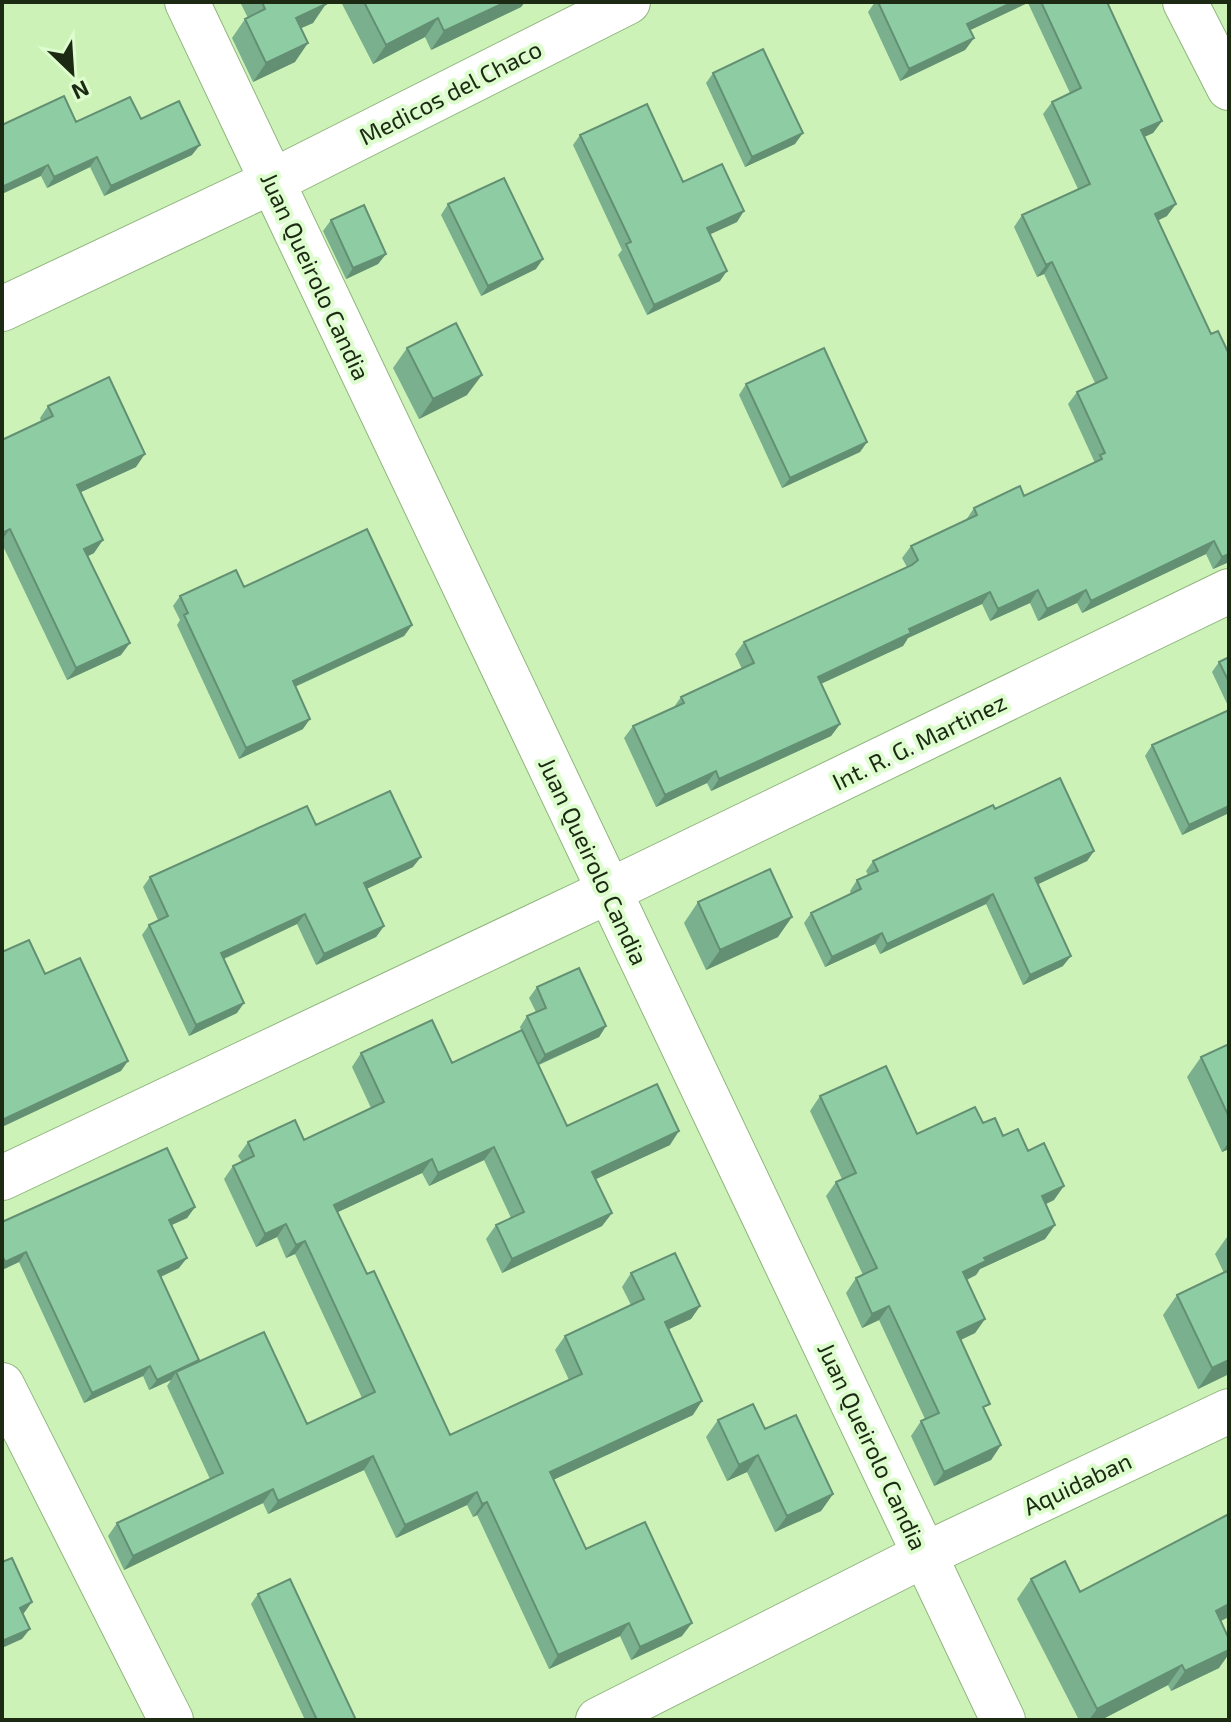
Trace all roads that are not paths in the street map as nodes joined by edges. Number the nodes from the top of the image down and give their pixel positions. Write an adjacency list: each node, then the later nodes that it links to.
1 (187, 2): 5 (street, Juan Queirolo Candia)
2 (628, 2): 5 (street, Medicos del Chaco)
3 (1185, 2): 4 (street)
4 (1229, 88)
5 (271, 182): 6 (street, Medicos del Chaco); 8 (street, Juan Queirolo Candia)
6 (2, 309)
7 (1229, 591): 8 (street, Int. R. G. Martinez)
8 (609, 891): 9 (street, Int. R. G. Martinez); 12 (street, Juan Queirolo Candia)
9 (2, 1178)
10 (2, 1385): 13 (street)
11 (1229, 1411): 12 (street, Aquidaban)
12 (924, 1555): 14 (street, Aquidaban); 15 (street, Juan Queirolo Candia)
13 (171, 1720)
14 (598, 1720)
15 (1003, 1720)

